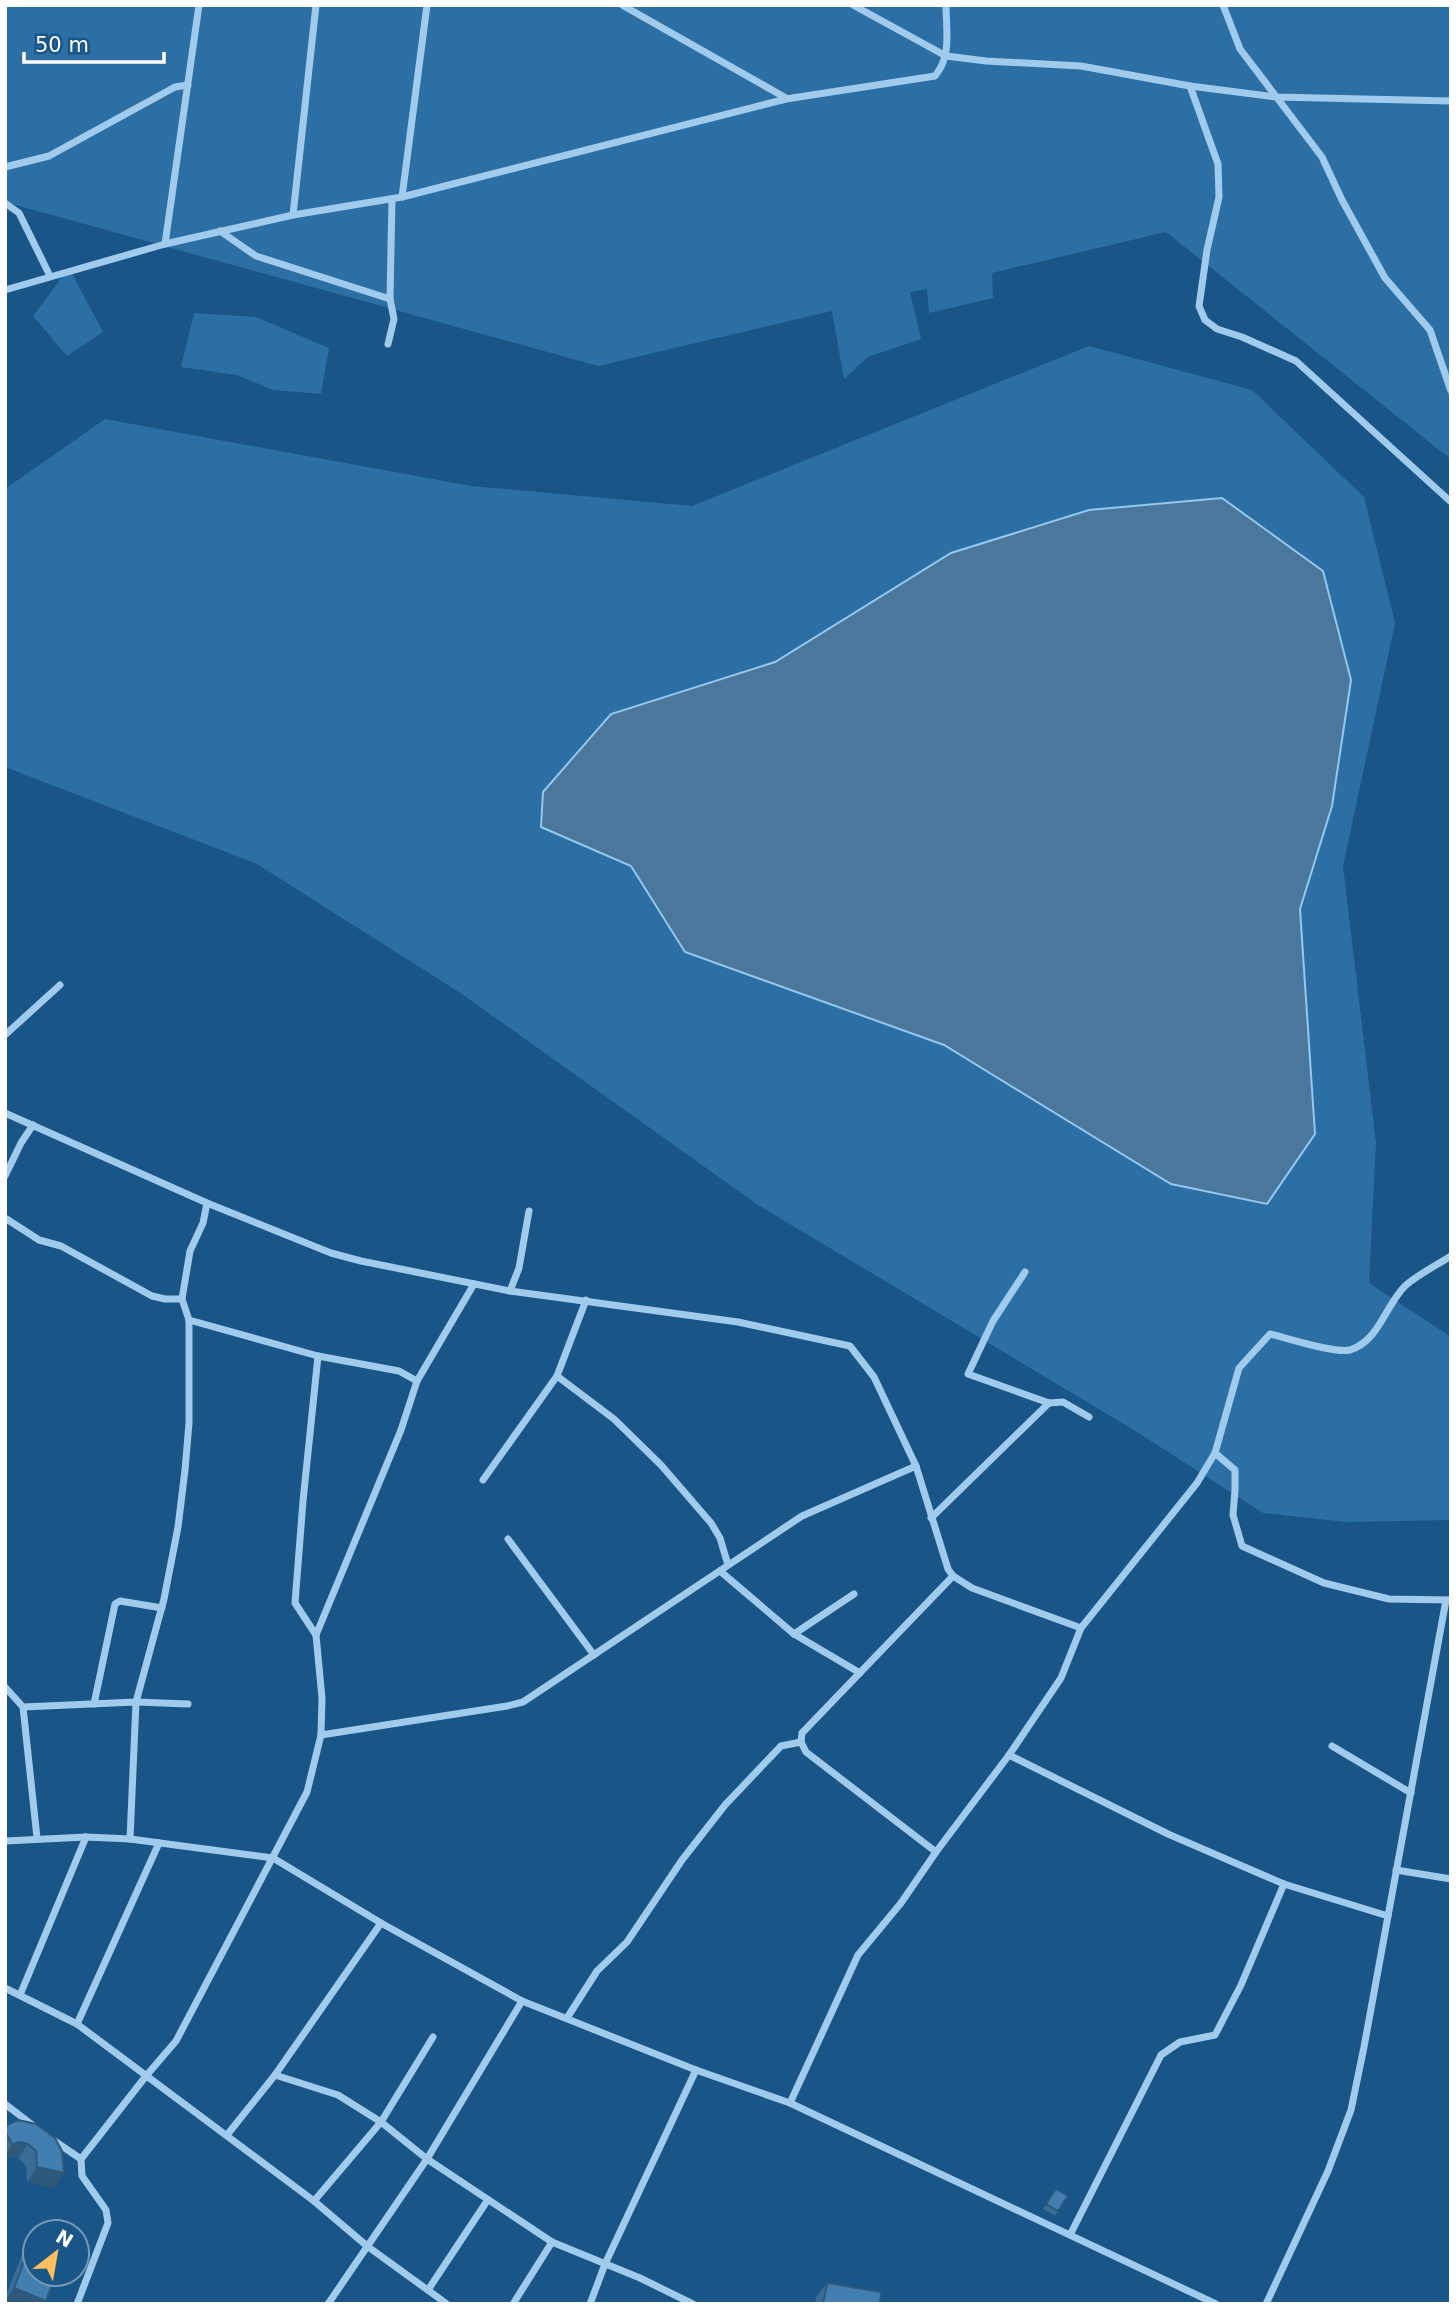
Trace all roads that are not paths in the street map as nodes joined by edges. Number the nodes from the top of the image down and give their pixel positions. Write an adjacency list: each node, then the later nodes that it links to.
1 (199, 5): 9 (street)
2 (316, 5): 18 (street)
3 (426, 5): 15 (street)
4 (622, 5): 12 (street)
5 (853, 5): 8 (street)
6 (946, 5): 8 (street)
7 (1223, 5): 11 (street)
8 (946, 56): 10 (street); 12 (street)
9 (188, 85): 14 (street); 20 (street)
10 (1190, 86): 11 (street); 26 (street)
11 (1276, 97): 13 (street); 25 (street)
12 (786, 99): 15 (street)
13 (1451, 101)
14 (5, 167)
15 (402, 197): 16 (street)
16 (392, 199): 18 (street); 23 (street)
17 (5, 203): 21 (street)
18 (293, 215): 19 (street)
19 (220, 231): 20 (street); 23 (street)
20 (165, 244): 21 (street)
21 (50, 276): 22 (street)
22 (5, 290)
23 (390, 299): 24 (street)
24 (388, 344)
25 (1451, 391)
26 (1451, 502)
27 (60, 985): 28 (street)
28 (5, 1035)
29 (5, 1113): 30 (street)
30 (33, 1125): 31 (street); 32 (street)
31 (5, 1176)
32 (207, 1203): 37 (street); 39 (street)
33 (528, 1211): 38 (street)
34 (5, 1218): 39 (street)
35 (1451, 1256): 47 (street)
36 (1025, 1272): 45 (street)
37 (474, 1284): 38 (street); 44 (street)
38 (510, 1291): 40 (street)
39 (182, 1299): 41 (street)
40 (586, 1300): 43 (street); 48 (street)
41 (189, 1320): 42 (street); 57 (street)
42 (318, 1356): 44 (street); 60 (street)
43 (558, 1376): 49 (street); 52 (street)
44 (417, 1381): 60 (street)
45 (1049, 1404): 46 (street); 50 (street)
46 (1089, 1417)
47 (1215, 1453): 56 (street); 58 (street)
48 (916, 1466): 50 (street); 52 (street)
49 (483, 1480)
50 (932, 1518): 54 (street)
51 (508, 1539): 61 (street)
52 (728, 1565): 53 (street)
53 (720, 1570): 59 (street); 61 (street)
54 (953, 1576): 58 (street); 62 (street)
55 (855, 1594): 59 (street)
56 (1448, 1600): 72 (street)
57 (162, 1608): 64 (street); 65 (street)
58 (1082, 1628): 71 (street)
59 (794, 1634): 62 (street)
60 (316, 1635): 68 (street)
61 (594, 1655): 68 (street)
62 (860, 1673): 69 (street)
63 (5, 1687): 67 (street)
64 (136, 1702): 65 (street); 66 (street); 75 (street)
65 (94, 1704): 67 (street)
66 (188, 1704)
67 (23, 1707): 74 (street)
68 (321, 1735): 79 (street)
69 (801, 1742): 78 (street); 88 (street)
70 (1332, 1746): 72 (street)
71 (1009, 1755): 78 (street); 82 (street)
72 (1411, 1793): 80 (street)
73 (86, 1837): 74 (street); 75 (street); 86 (street)
74 (37, 1838): 76 (street)
75 (130, 1839): 77 (street)
76 (5, 1841)
77 (159, 1843): 79 (street); 89 (street)
78 (936, 1852): 94 (street)
79 (273, 1858): 84 (street); 93 (street)
80 (1396, 1870): 81 (street); 83 (street)
81 (1451, 1879)
82 (1284, 1884): 83 (street); 102 (street)
83 (1388, 1916): 114 (street)
84 (381, 1923): 87 (street); 92 (street)
85 (5, 1988): 86 (street)
86 (20, 1995): 89 (street)
87 (522, 2001): 88 (street); 99 (street)
88 (567, 2018): 91 (street)
89 (77, 2024): 93 (street)
90 (433, 2037): 96 (street)
91 (696, 2070): 94 (street); 105 (street)
92 (275, 2075): 96 (street); 97 (street)
93 (146, 2076): 97 (street); 98 (street)
94 (790, 2103): 102 (street)
95 (5, 2104): 98 (street)
96 (382, 2122): 99 (street); 100 (street)
97 (227, 2135): 100 (street)
98 (81, 2159): 107 (street)
99 (426, 2160): 101 (street); 104 (street)
100 (314, 2201): 104 (street)
101 (487, 2201): 103 (street); 106 (street)
102 (1070, 2235): 113 (street)
103 (552, 2242): 105 (street); 110 (street)
104 (367, 2246): 106 (street); 108 (street)
105 (605, 2264): 111 (street); 112 (street)
106 (428, 2290): 109 (street)
107 (77, 2304)
108 (328, 2304)
109 (447, 2304)
110 (513, 2304)
111 (590, 2304)
112 (693, 2304)
113 (1216, 2304)
114 (1266, 2304)

